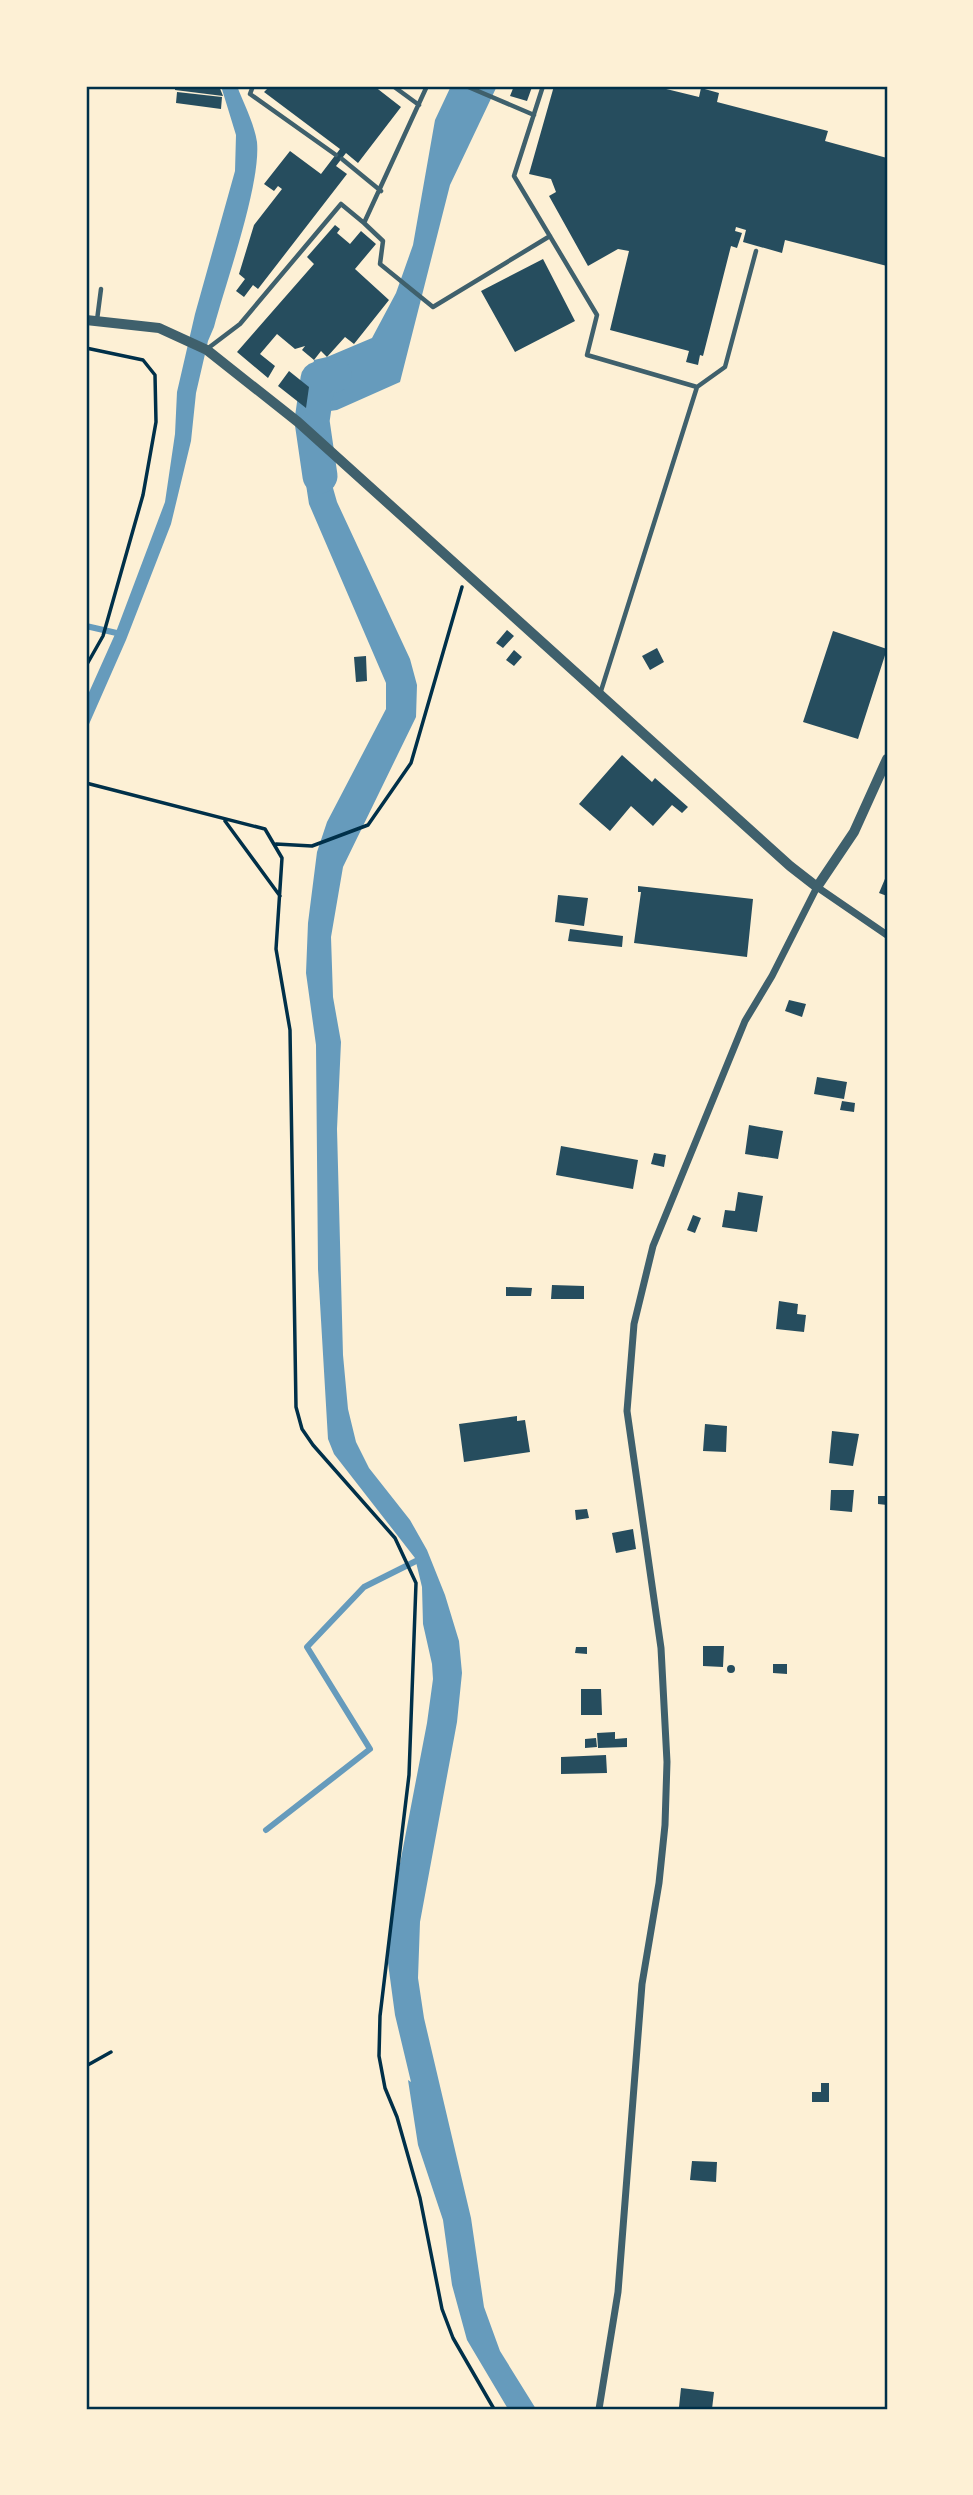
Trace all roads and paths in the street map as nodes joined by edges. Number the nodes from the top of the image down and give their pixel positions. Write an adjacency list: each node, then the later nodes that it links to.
1 (253, 86): 8 (lane)
2 (393, 86): 6 (lane)
3 (427, 86): 6 (lane)
4 (466, 86): 7 (lane)
5 (543, 86): 7 (lane)
6 (419, 105): 10 (lane)
7 (534, 115): 12 (lane)
8 (336, 155)
9 (342, 159): 10 (lane)
10 (381, 191): 11 (lane)
11 (364, 223): 12 (lane); 17 (lane)
12 (550, 236): 18 (lane)
13 (756, 251): 18 (lane)
14 (101, 289): 15 (lane)
15 (91, 321): 17 (street)
16 (86, 348): 20 (path)
17 (207, 350): 21 (street)
18 (698, 387): 21 (lane)
19 (471, 591): 25 (path)
20 (86, 666)
21 (600, 695): 26 (street)
22 (887, 759): 26 (street)
23 (86, 783): 24 (path)
24 (224, 819): 25 (path); 27 (path)
25 (276, 844): 27 (path)
26 (817, 887): 28 (street); 32 (street)
27 (280, 896): 31 (path)
28 (887, 935)
29 (111, 2052): 30 (path)
30 (86, 2066)
31 (494, 2409)
32 (599, 2409)

